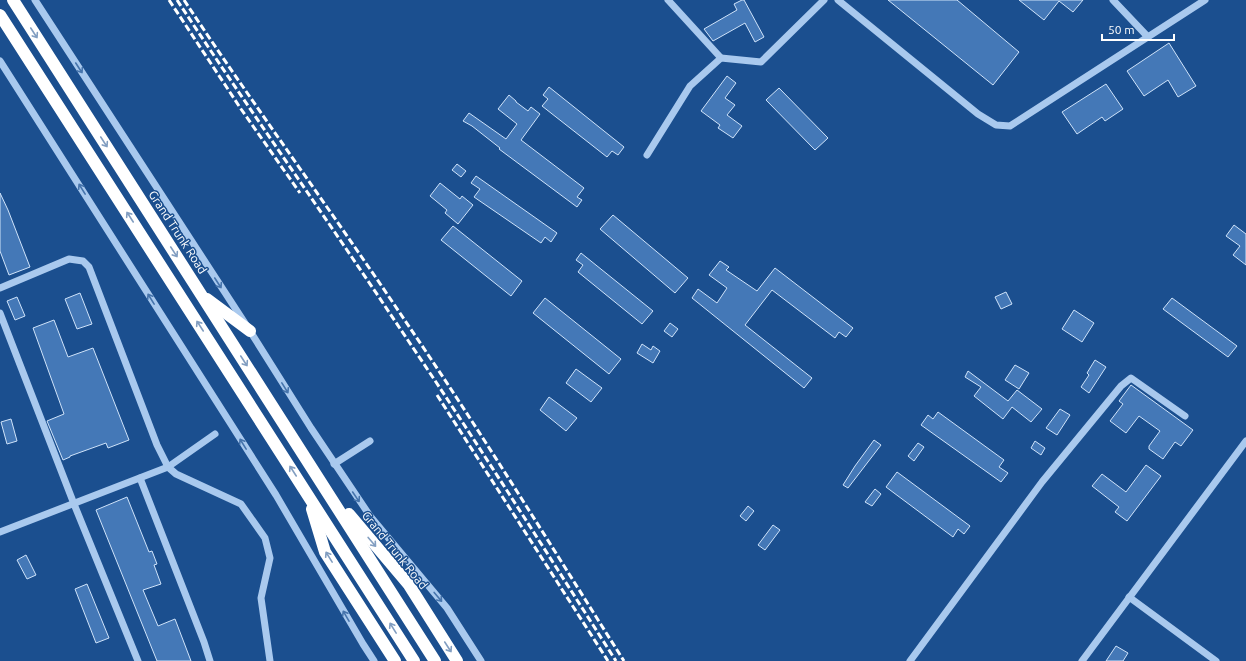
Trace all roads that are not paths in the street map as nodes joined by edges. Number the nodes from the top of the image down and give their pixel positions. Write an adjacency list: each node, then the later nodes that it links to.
1 (13, 0): 14 (highway, Grand Trunk Road, one-way to 14)
2 (35, 0): 16 (street, one-way to 16)
3 (668, 0): 10 (street)
4 (824, 0): 10 (street)
5 (838, 0): 9 (street)
6 (1113, 0): 9 (street)
7 (1205, 0): 9 (street)
8 (0, 15): 25 (highway, one-way to 8)
9 (1148, 37)
10 (721, 58): 12 (street)
11 (0, 61): 32 (street, one-way to 11)
12 (647, 155)
13 (0, 288): 22 (street)
14 (201, 294): 16 (highway); 24 (highway, Grand Trunk Road, one-way to 24)
15 (0, 313): 26 (street)
16 (250, 331): 21 (street, one-way to 21)
17 (1185, 416): 38 (street)
18 (215, 434): 22 (street)
19 (1246, 441): 28 (street)
20 (370, 442): 21 (street)
21 (334, 464): 37 (street, one-way to 37)
22 (168, 467): 23 (street); 31 (street)
23 (140, 478): 26 (street); 30 (street)
24 (320, 480): 35 (highway, Grand Trunk Road); 36 (highway, Grand Trunk Road, one-way to 36)
25 (306, 492): 33 (highway, one-way to 25); 34 (highway, one-way to 25)
26 (74, 504): 27 (street); 29 (street)
27 (0, 532)
28 (1130, 597): 39 (street); 40 (street)
29 (138, 661)
30 (210, 661)
31 (270, 661)
32 (374, 661)
33 (395, 661)
34 (414, 661)
35 (435, 661)
36 (457, 661)
37 (481, 661)
38 (910, 661)
39 (1082, 661)
40 (1216, 661)

